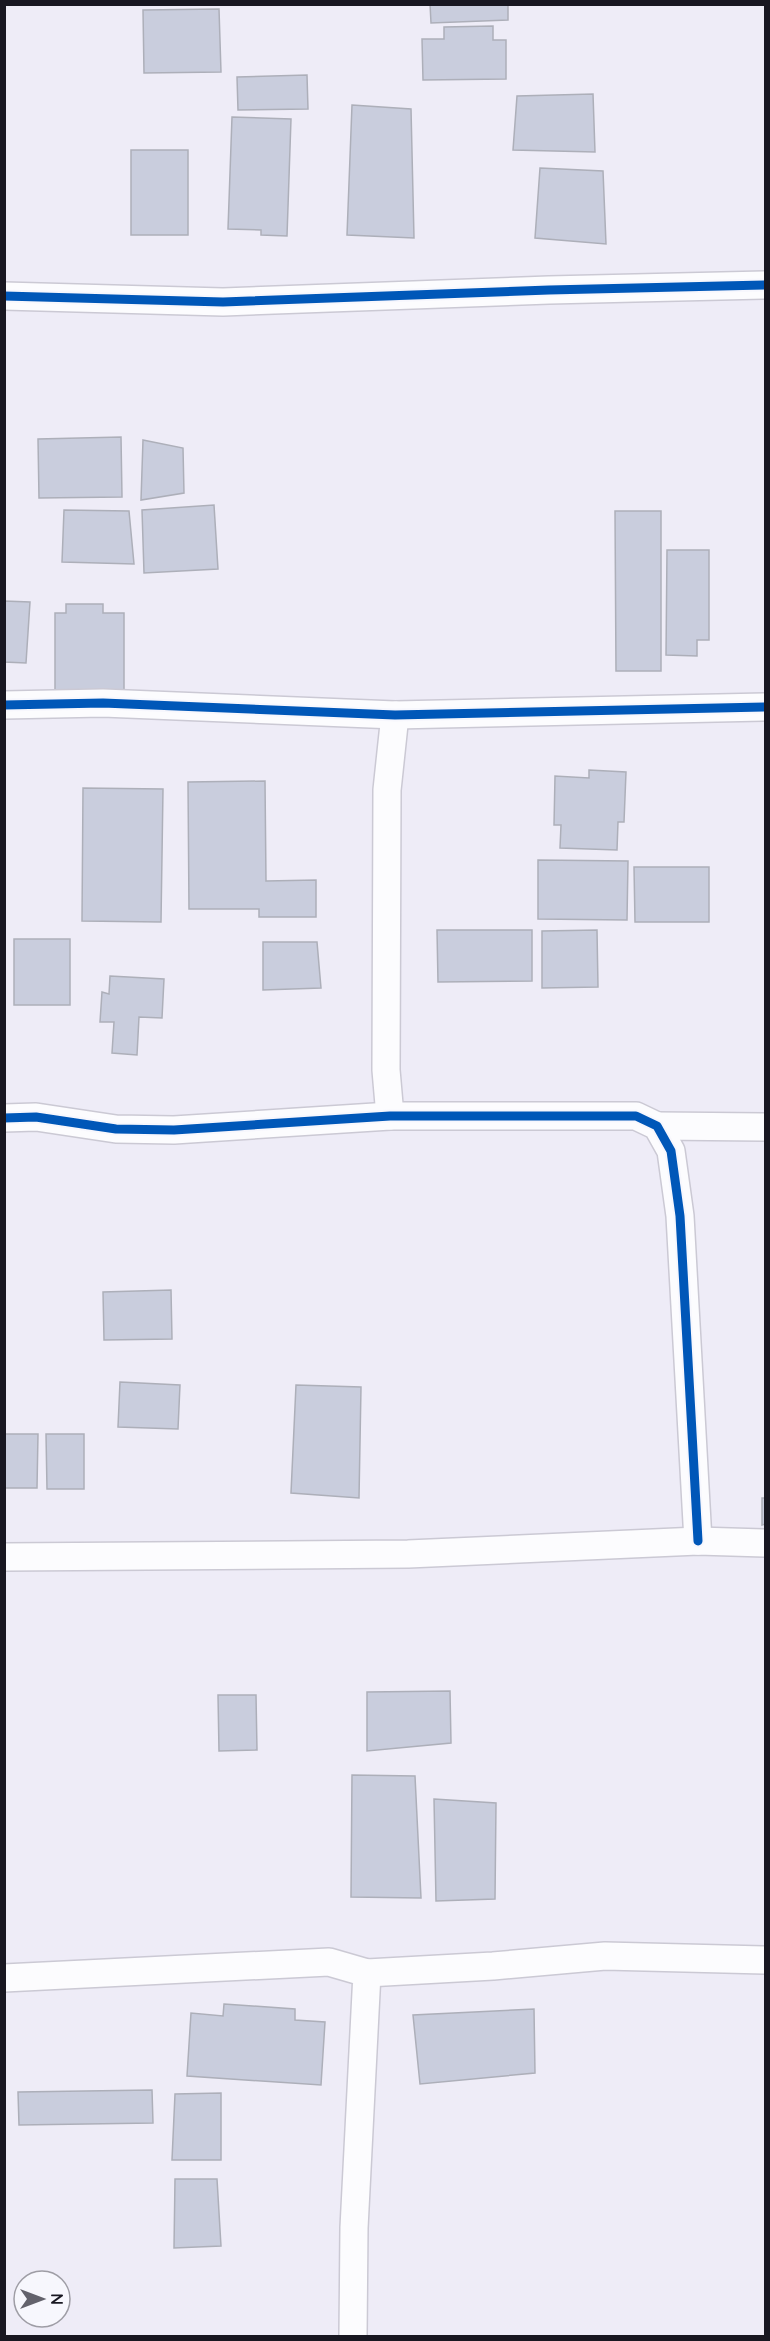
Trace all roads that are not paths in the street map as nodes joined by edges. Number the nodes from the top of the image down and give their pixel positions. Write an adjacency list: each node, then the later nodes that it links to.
1 (765, 285): 2 (street)
2 (4, 296)
3 (4, 705): 5 (street)
4 (765, 707): 5 (street)
5 (395, 715): 6 (street)
6 (390, 1116): 7 (street); 8 (street)
7 (4, 1118)
8 (657, 1126): 9 (street); 10 (street)
9 (765, 1127)
10 (698, 1541): 11 (street); 12 (street)
11 (765, 1543)
12 (4, 1557)
13 (765, 1960): 14 (street)
14 (367, 1973): 15 (street); 16 (street)
15 (4, 1978)
16 (352, 2337)

